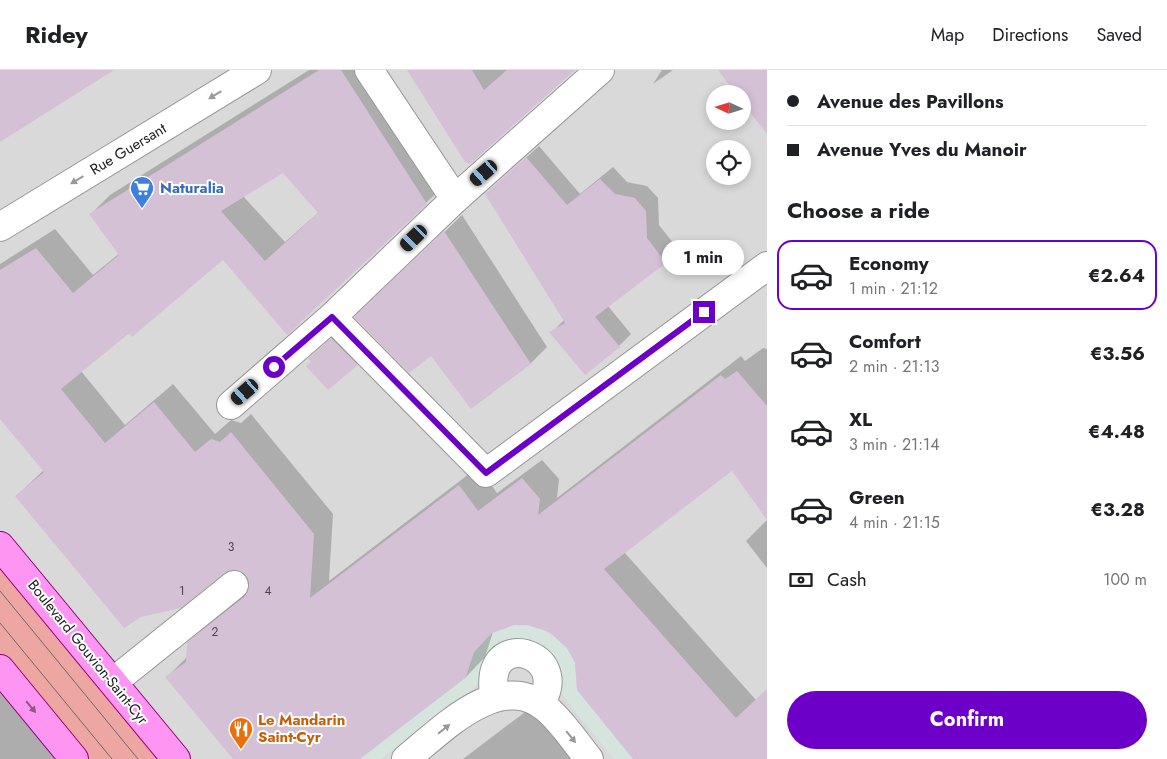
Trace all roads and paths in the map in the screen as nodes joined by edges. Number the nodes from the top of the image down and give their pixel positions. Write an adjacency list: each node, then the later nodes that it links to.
1 (257, 70): 5 (street, Rue Guersant, one-way to 5)
2 (369, 70): 4 (street)
3 (600, 70): 4 (street)
4 (455, 199): 7 (street)
5 (0, 227)
6 (767, 266): 7 (street)
7 (332, 317): 8 (street)
8 (231, 405)
9 (0, 546): 12 (main road, Boulevard Gouvion-Saint-Cyr)
10 (234, 584): 12 (street)
11 (0, 669): 15 (main road, one-way to 15)
12 (113, 682): 16 (main road, Boulevard Gouvion-Saint-Cyr)
13 (494, 698): 14 (street); 14 (street); 17 (street, one-way to 13)
14 (540, 704): 18 (street, one-way to 18)
15 (74, 759)
16 (176, 759)
17 (406, 759)
18 (589, 759)

